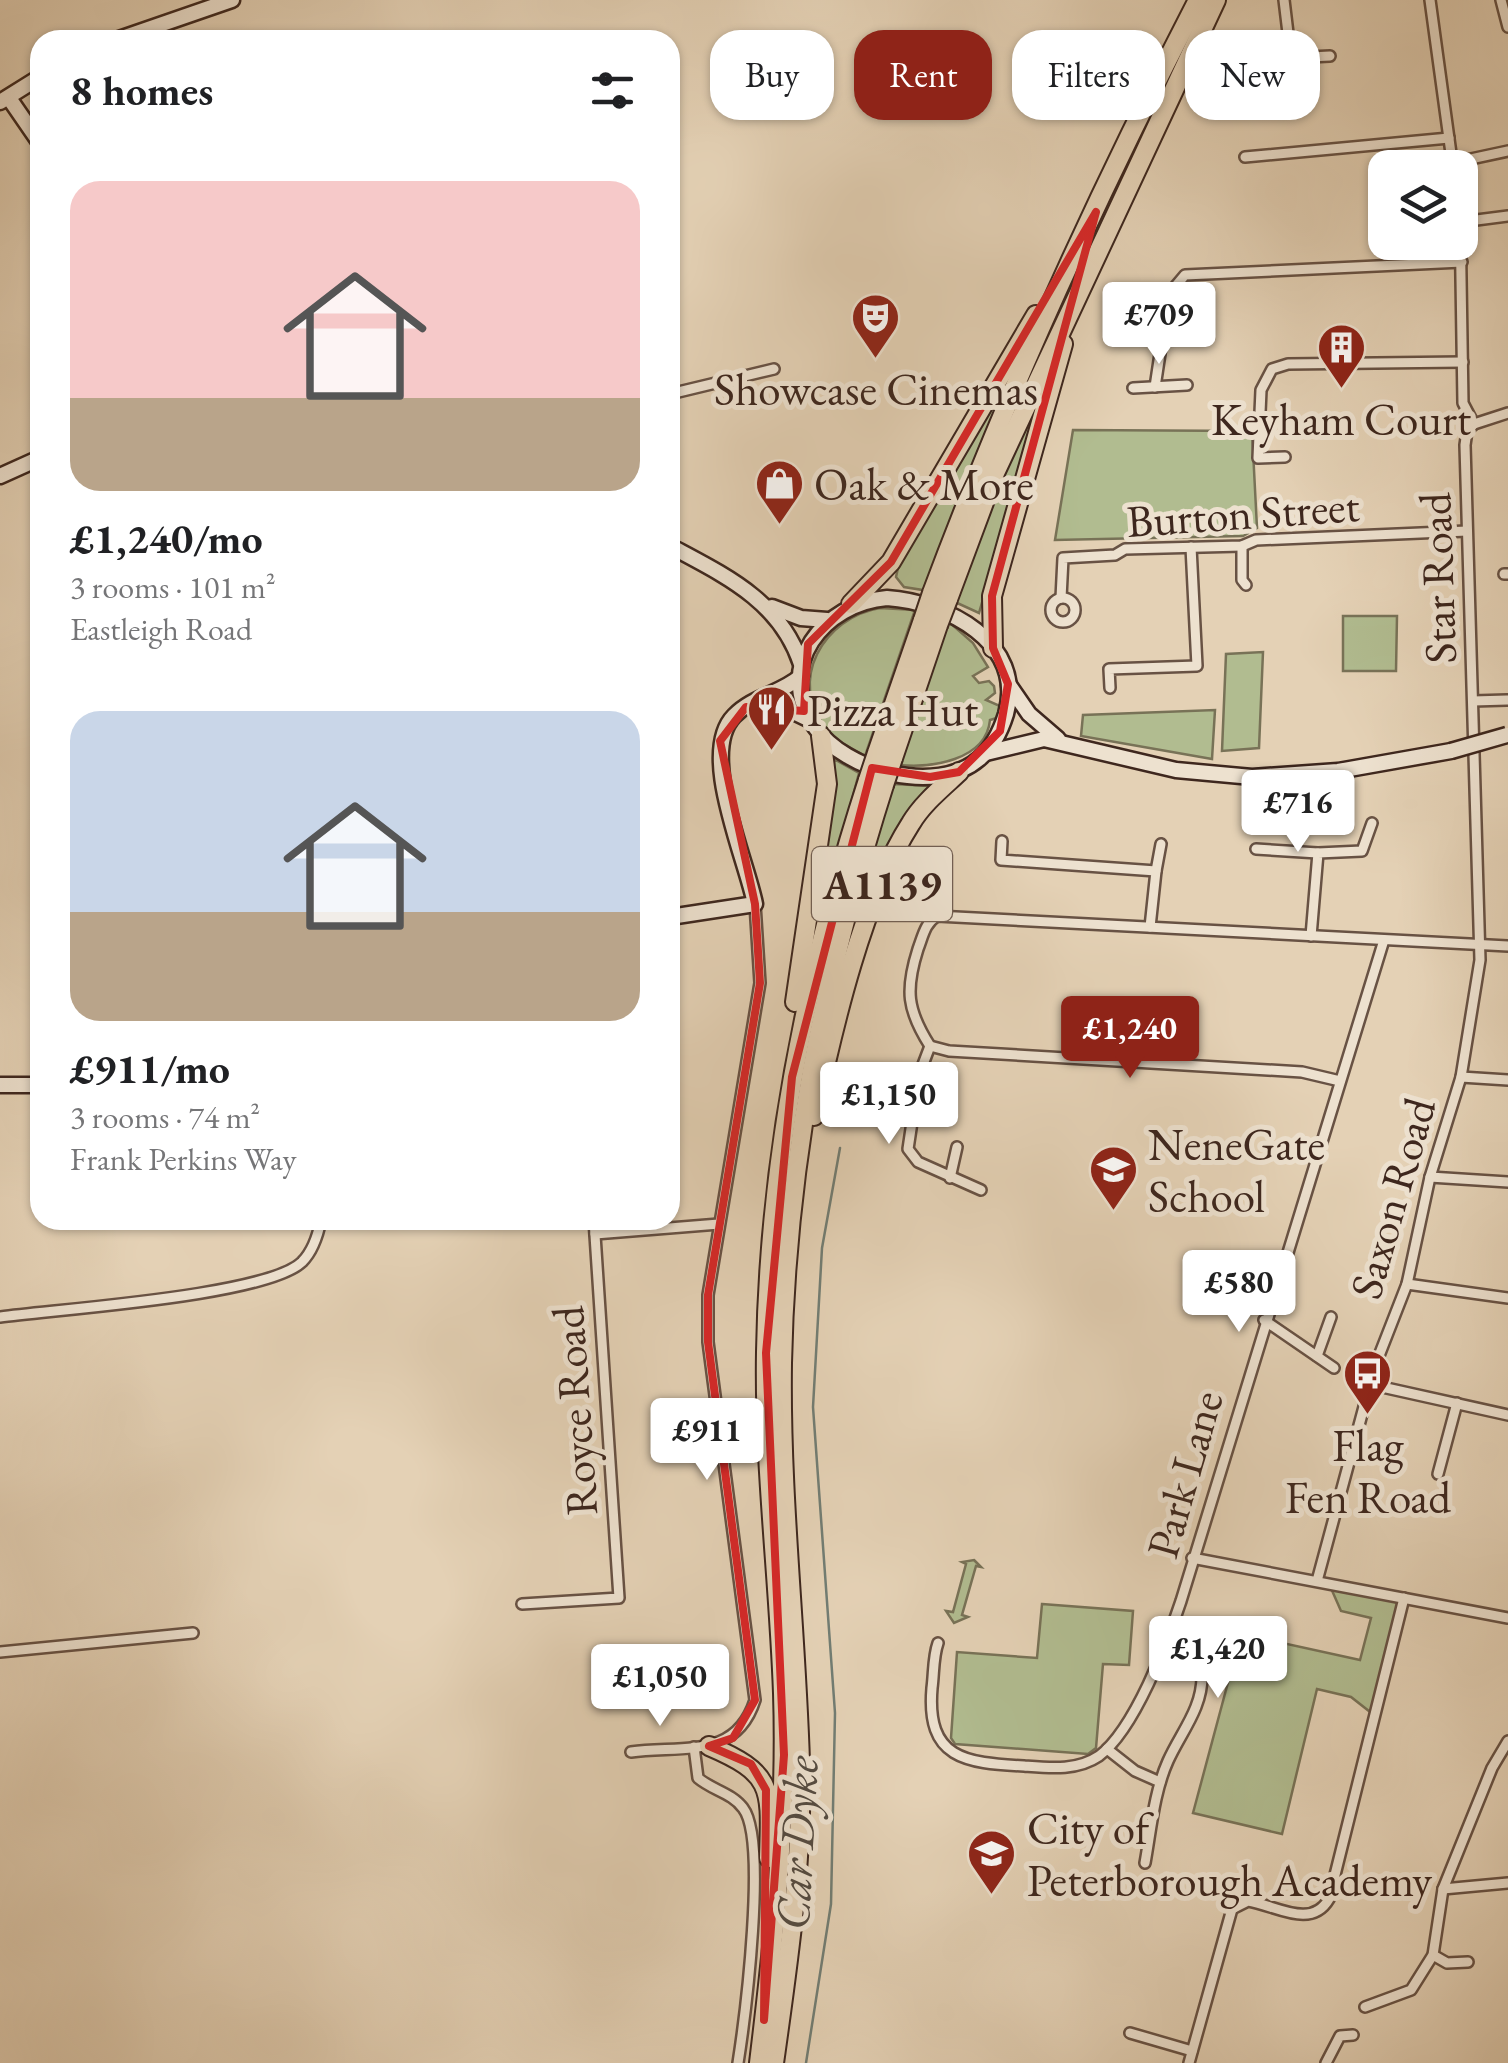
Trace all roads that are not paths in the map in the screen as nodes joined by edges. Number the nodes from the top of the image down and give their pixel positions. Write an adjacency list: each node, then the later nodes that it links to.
1 (232, 0): 8 (street)
2 (1198, 0): 22 (highway, A1139)
3 (1216, 0): 24 (highway, A1139)
4 (1284, 0): 9 (street)
5 (1430, 0): 15 (street)
6 (1501, 0): 7 (street)
7 (1508, 27)
8 (145, 30)
9 (1288, 30)
10 (1324, 52): 11 (street)
11 (1320, 53)
12 (30, 83): 13 (street)
13 (4, 100): 14 (street)
14 (30, 131)
15 (1449, 138): 16 (street); 18 (street)
16 (1451, 150)
17 (1508, 151): 19 (street)
18 (1245, 157)
19 (1478, 159)
20 (1508, 216): 21 (street)
21 (1478, 218)
22 (1081, 237): 43 (highway, A1139); 46 (highway, A1139)
23 (1462, 262): 25 (street, Star Road); 27 (street)
24 (1078, 290): 43 (highway, A1139); 48 (highway, A1139)
25 (1463, 362): 31 (street); 34 (street, Star Road)
26 (774, 369): 30 (street)
27 (1155, 386): 28 (street); 29 (street)
28 (1187, 386)
29 (1133, 388)
30 (680, 392)
31 (1262, 412): 32 (street); 35 (street)
32 (1274, 412)
33 (1508, 413): 34 (street)
34 (1474, 424): 38 (street, Star Road)
35 (1285, 457)
36 (30, 462): 37 (street)
37 (0, 476)
38 (1468, 531): 39 (street, Burton Street); 53 (street, Star Road)
39 (1242, 546): 40 (street, Burton Street); 42 (street)
40 (1191, 547): 44 (street, Burton Street); 51 (street)
41 (680, 552): 45 (street)
42 (1246, 585)
43 (940, 596): 73 (highway, A1139, bridge)
44 (1061, 598)
45 (763, 602): 47 (street); 49 (street)
46 (851, 604): 47 (street); 48 (street)
47 (827, 620): 49 (street)
48 (993, 648): 50 (street)
49 (801, 671): 54 (street); 55 (street)
50 (1008, 684): 57 (street); 58 (street)
51 (1110, 688)
52 (1507, 700): 53 (street)
53 (1473, 701): 71 (street, Star Road)
54 (746, 706): 55 (street); 66 (street)
55 (816, 728): 59 (street); 73 (highway, A1139)
56 (1508, 735): 57 (street, bridge)
57 (1061, 741): 58 (street)
58 (986, 753): 59 (street)
59 (958, 772): 99 (highway, A1139)
60 (1372, 823): 64 (street)
61 (1002, 842): 65 (street)
62 (1161, 844): 65 (street)
63 (1256, 849): 64 (street)
64 (1318, 854): 69 (street)
65 (1156, 871): 68 (street)
66 (756, 904): 67 (street); 88 (street)
67 (680, 915)
68 (1150, 928): 69 (street); 75 (street)
69 (1310, 936): 70 (street)
70 (1384, 940): 71 (street); 78 (street, Park Lane)
71 (1481, 944): 72 (street); 76 (street, Saxon Road)
72 (1508, 946)
73 (813, 981): 74 (highway, A1139); 74 (highway, A1139)
74 (809, 1000): 99 (highway, A1139); 126 (highway, A1139)
75 (930, 1046): 78 (street); 82 (street)
76 (1461, 1076): 77 (street); 84 (street, Saxon Road)
77 (1508, 1080)
78 (1340, 1081): 98 (street, Park Lane)
79 (30, 1084): 80 (street)
80 (0, 1085)
81 (872, 1109): 82 (street)
82 (911, 1120): 85 (street)
83 (957, 1147): 85 (street)
84 (1430, 1177): 86 (street); 94 (street, Saxon Road)
85 (950, 1178): 87 (street)
86 (1508, 1182)
87 (981, 1190)
88 (718, 1224): 89 (street); 116 (street)
89 (680, 1227)
90 (318, 1230): 96 (street)
91 (595, 1230): 93 (street, Royce Road)
92 (644, 1230): 93 (street)
93 (595, 1234): 109 (street, Royce Road)
94 (1407, 1284): 95 (street); 102 (street, Saxon Road)
95 (1508, 1298)
96 (0, 1317)
97 (1331, 1317): 100 (street)
98 (1264, 1320): 100 (street); 106 (street, Park Lane)
99 (784, 1322): 134 (highway, A1139)
100 (1317, 1356): 101 (street)
101 (1334, 1368)
102 (1373, 1385): 103 (street); 107 (street, Saxon Road)
103 (1457, 1403): 104 (street); 105 (street)
104 (1508, 1415)
105 (1438, 1474)
106 (1192, 1558): 107 (street); 114 (street, Park Lane)
107 (1317, 1580): 108 (street)
108 (1404, 1598): 110 (street); 131 (street)
109 (522, 1604)
110 (1508, 1618)
111 (194, 1632): 113 (street)
112 (938, 1643): 117 (street)
113 (0, 1652)
114 (1163, 1658): 117 (street, Park Lane); 119 (street)
115 (1508, 1741): 122 (street)
116 (701, 1746): 118 (street); 126 (highway); 132 (street)
117 (1107, 1749): 119 (street)
118 (631, 1752)
119 (1160, 1782): 120 (street)
120 (1146, 1862)
121 (1508, 1884): 122 (street)
122 (1443, 1890): 123 (street)
123 (1433, 1955): 124 (street); 125 (street)
124 (1468, 1962)
125 (1366, 2007)
126 (764, 2020): 133 (highway, A1139)
127 (1130, 2033): 131 (street)
128 (1328, 2035): 130 (street)
129 (1352, 2035): 130 (street)
130 (1340, 2036): 136 (street)
131 (1192, 2051): 135 (street)
132 (738, 2063)
133 (758, 2063)
134 (774, 2063)
135 (1189, 2063)
136 (1326, 2063)

